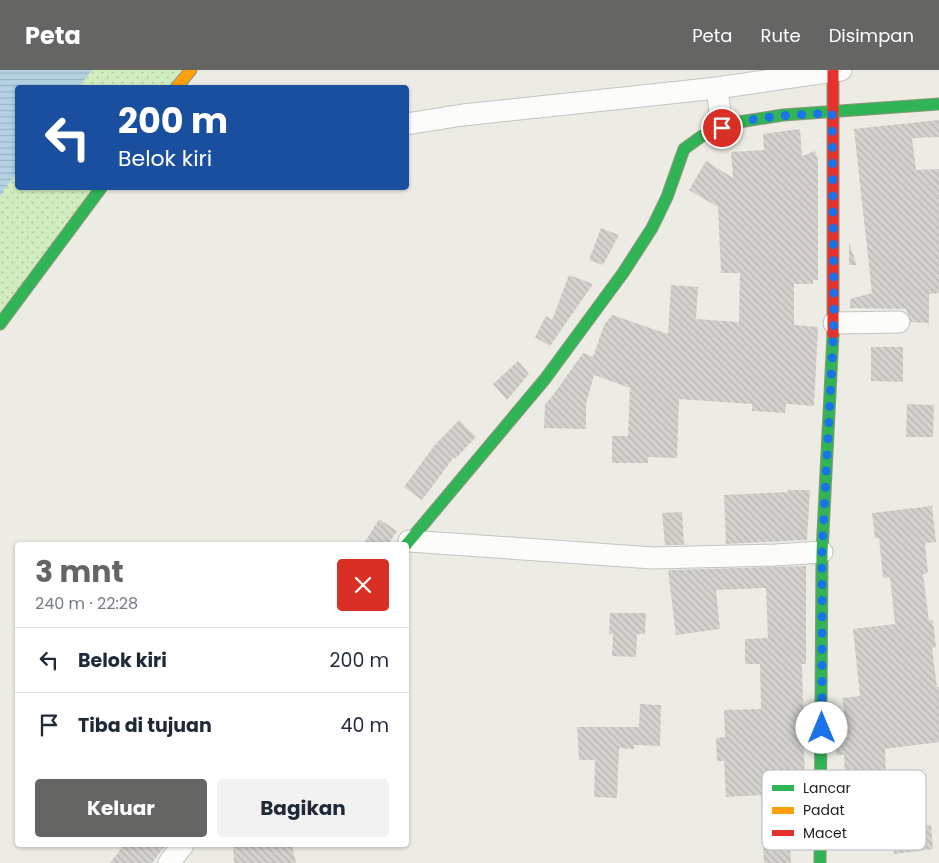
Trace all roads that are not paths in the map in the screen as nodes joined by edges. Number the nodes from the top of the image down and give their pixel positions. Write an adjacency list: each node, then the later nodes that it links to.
1 (191, 70): 3 (street)
2 (835, 73): 5 (street); 6 (street)
3 (178, 85)
4 (939, 104): 6 (street)
5 (719, 107): 6 (street); 7 (street); 12 (street)
6 (833, 108): 10 (street)
7 (409, 124)
8 (100, 190): 11 (street)
9 (899, 322): 10 (street)
10 (834, 323): 14 (street)
11 (0, 324)
12 (408, 542)
13 (409, 543): 14 (street)
14 (822, 552): 15 (street)
15 (821, 770)
16 (181, 847): 18 (street)
17 (820, 850): 19 (street)
18 (169, 863)
19 (820, 863)

